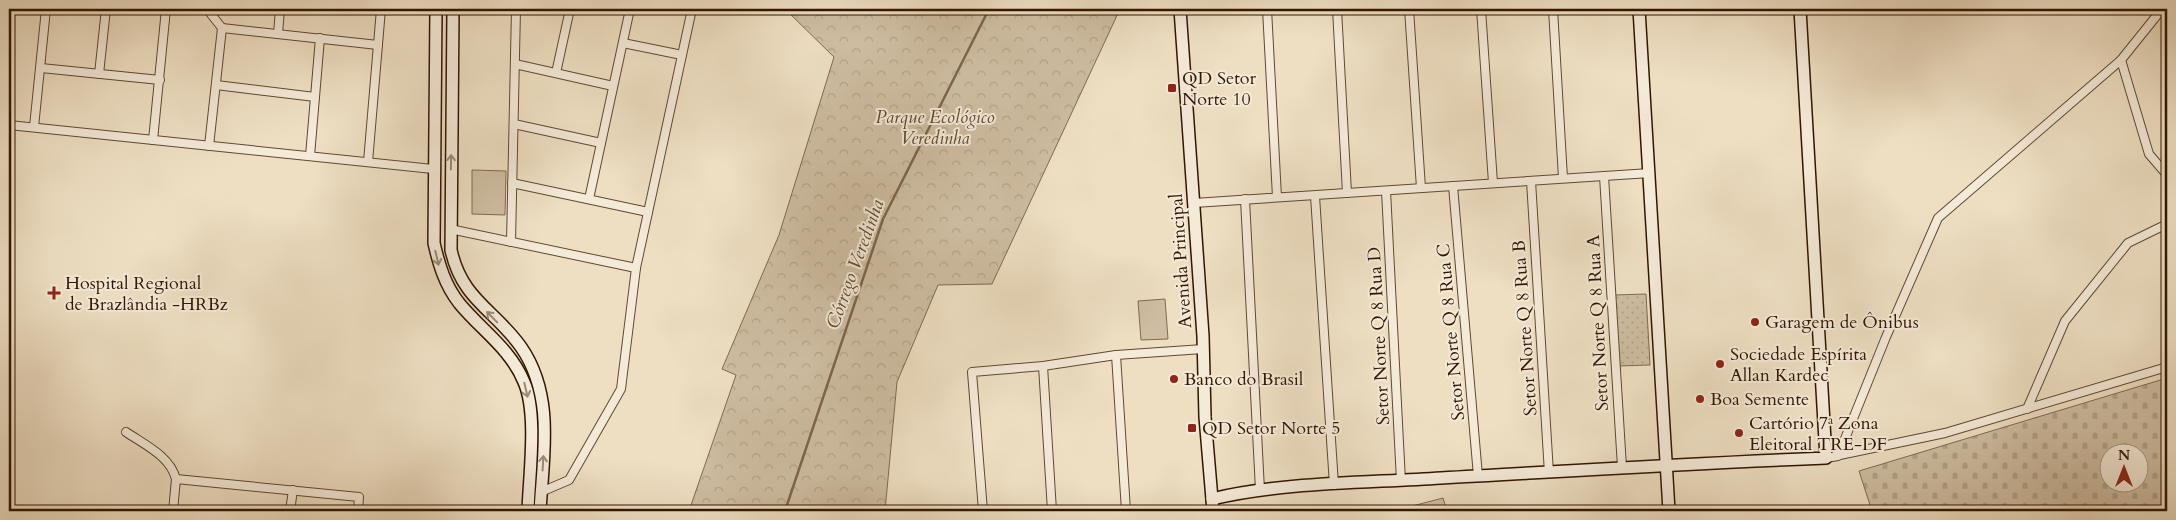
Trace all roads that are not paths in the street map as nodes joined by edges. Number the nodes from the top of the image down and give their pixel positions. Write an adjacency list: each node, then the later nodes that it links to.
1 (46, 9): 32 (street)
2 (106, 9): 34 (street)
3 (166, 9): 35 (street)
4 (207, 9): 22 (street)
5 (280, 9): 23 (street)
6 (381, 9): 26 (street)
7 (436, 9): 28 (street)
8 (453, 9): 29 (street)
9 (516, 9): 31 (street)
10 (570, 9): 33 (street)
11 (630, 9): 25 (street)
12 (692, 9): 27 (street)
13 (1180, 9): 65 (street, Avenida Principal)
14 (1267, 9): 62 (street)
15 (1337, 9): 60 (street)
16 (1409, 9): 58 (street)
17 (1481, 9): 56 (street)
18 (1553, 9): 53 (street)
19 (1640, 9): 50 (street)
20 (1800, 9): 82 (street)
21 (2162, 9): 30 (street)
22 (222, 28): 23 (street); 37 (street)
23 (278, 34): 24 (street)
24 (320, 38): 26 (street); 40 (street)
25 (623, 43): 27 (street); 39 (street)
26 (378, 44): 48 (street)
27 (682, 55): 68 (street)
28 (435, 59): 29 (street); 36 (street)
29 (452, 60): 38 (street)
30 (2121, 60): 51 (street); 82 (street)
31 (515, 64): 33 (street); 41 (street)
32 (41, 68): 34 (street); 43 (street)
33 (556, 73): 39 (street)
34 (99, 74): 35 (street)
35 (160, 80): 44 (street)
36 (434, 83): 38 (street); 49 (street)
37 (216, 85): 40 (street); 46 (street)
38 (452, 85): 67 (street, one-way to 38)
39 (613, 86): 45 (street)
40 (315, 97): 47 (street)
41 (514, 124): 45 (street); 55 (street)
42 (9, 125): 43 (street)
43 (34, 127): 44 (street)
44 (153, 140): 46 (street)
45 (601, 143): 63 (street)
46 (209, 146): 47 (street)
47 (310, 156): 48 (street)
48 (368, 162): 49 (street)
49 (433, 169): 66 (street)
50 (1650, 173): 52 (street); 83 (street)
51 (2167, 175)
52 (1604, 176): 53 (street); 84 (street, Setor Norte Q 8 Rua A)
53 (1563, 178): 54 (street)
54 (1531, 181): 56 (street); 85 (street, Setor Norte Q 8 Rua B)
55 (512, 183): 63 (street); 72 (street)
56 (1493, 183): 57 (street)
57 (1453, 186): 58 (street); 86 (street, Setor Norte Q 8 Rua C)
58 (1421, 188): 59 (street)
59 (1386, 191): 60 (street); 88 (street, Setor Norte Q 8 Rua D)
60 (1347, 193): 61 (street)
61 (1315, 196): 62 (street); 89 (street)
62 (1277, 197): 64 (street)
63 (589, 199): 68 (street)
64 (1245, 199): 65 (street); 91 (street)
65 (1194, 202): 76 (street, Avenida Principal)
66 (433, 209): 67 (street); 70 (street)
67 (450, 211): 71 (street)
68 (648, 212): 73 (street)
69 (2167, 224): 80 (street)
70 (434, 227): 71 (street); 75 (street, one-way to 75)
71 (450, 228): 72 (street); 74 (street)
72 (511, 242): 73 (street)
73 (636, 268): 92 (street)
74 (462, 281): 75 (street); 92 (street, one-way to 74)
75 (450, 287): 97 (street, one-way to 97)
76 (1203, 349): 77 (street); 93 (street, Avenida Principal)
77 (1116, 355): 78 (street); 101 (street)
78 (1043, 366): 99 (street); 100 (street)
79 (2167, 367): 80 (street)
80 (2027, 409): 82 (street)
81 (126, 432): 87 (street)
82 (1826, 458): 83 (street)
83 (1668, 465): 84 (street); 102 (street)
84 (1622, 467): 85 (street)
85 (1549, 473): 86 (street)
86 (1478, 476): 88 (street)
87 (176, 480): 90 (street); 94 (street)
88 (1402, 481): 89 (street)
89 (1334, 485): 91 (street)
90 (293, 490): 95 (street); 96 (street)
91 (1260, 490): 93 (street)
92 (542, 492): 98 (street)
93 (1212, 505)
94 (173, 511)
95 (290, 511)
96 (358, 511)
97 (528, 511)
98 (540, 511)
99 (984, 511)
100 (1052, 511)
101 (1126, 511)
102 (1669, 511)

